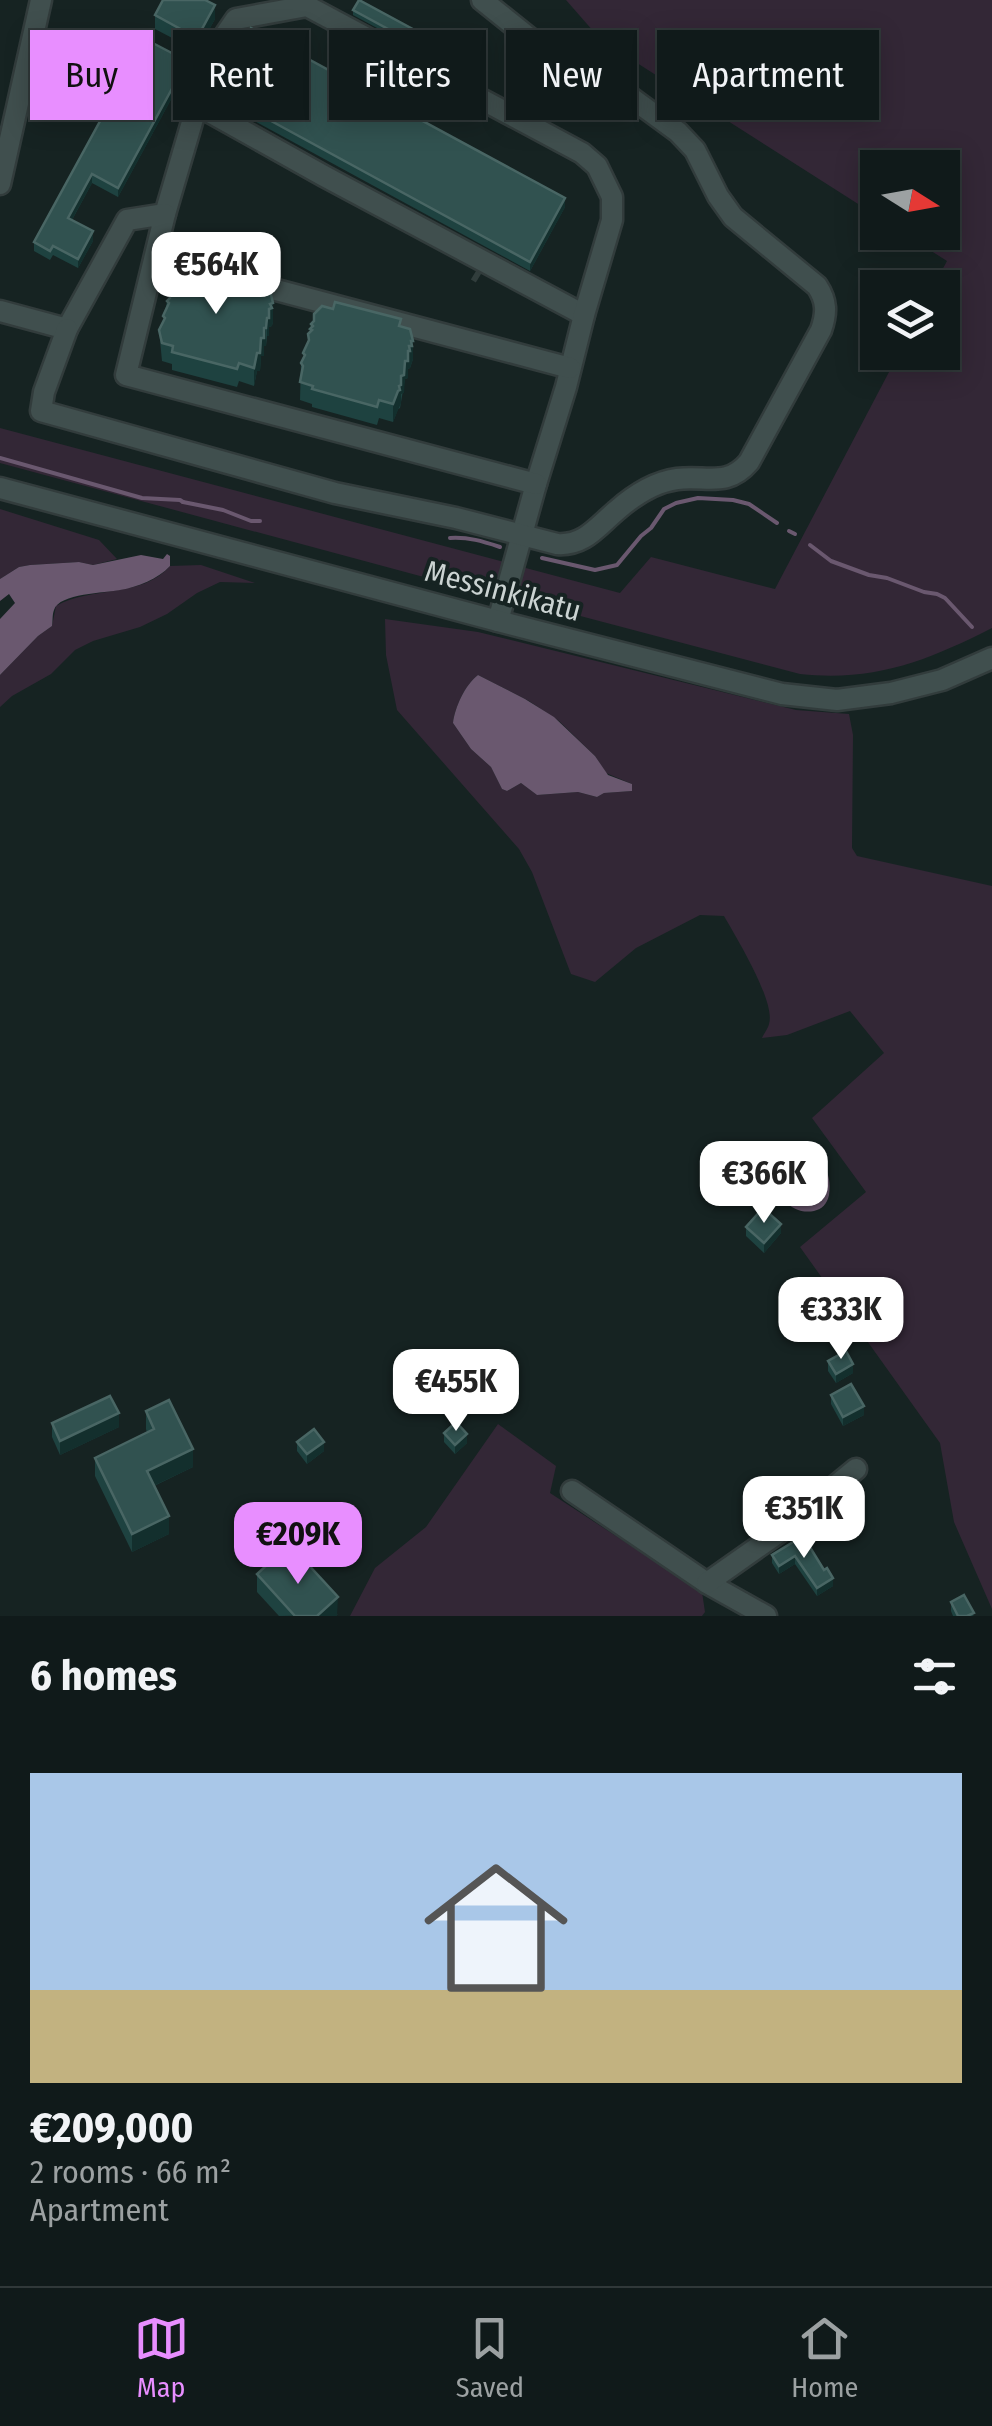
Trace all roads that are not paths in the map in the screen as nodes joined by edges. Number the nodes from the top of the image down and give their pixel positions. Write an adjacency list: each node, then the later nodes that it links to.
1 (41, 0): 6 (street)
2 (482, 0): 16 (street)
3 (228, 30): 11 (street)
4 (193, 120): 7 (street)
5 (224, 120): 11 (street)
6 (0, 184)
7 (165, 214): 8 (street); 12 (street)
8 (156, 258): 13 (street); 14 (street)
9 (481, 274): 11 (street)
10 (0, 311): 12 (street)
11 (582, 320): 13 (street)
12 (67, 329): 16 (street)
13 (570, 368): 14 (street)
14 (536, 484): 16 (street)
15 (0, 488): 17 (street, Messinkikatu)
16 (522, 535): 17 (street)
17 (498, 621): 18 (street, Messinkikatu)
18 (992, 658)
19 (856, 1469): 21 (street)
20 (572, 1491): 21 (street)
21 (707, 1583): 22 (street)
22 (766, 1616)

